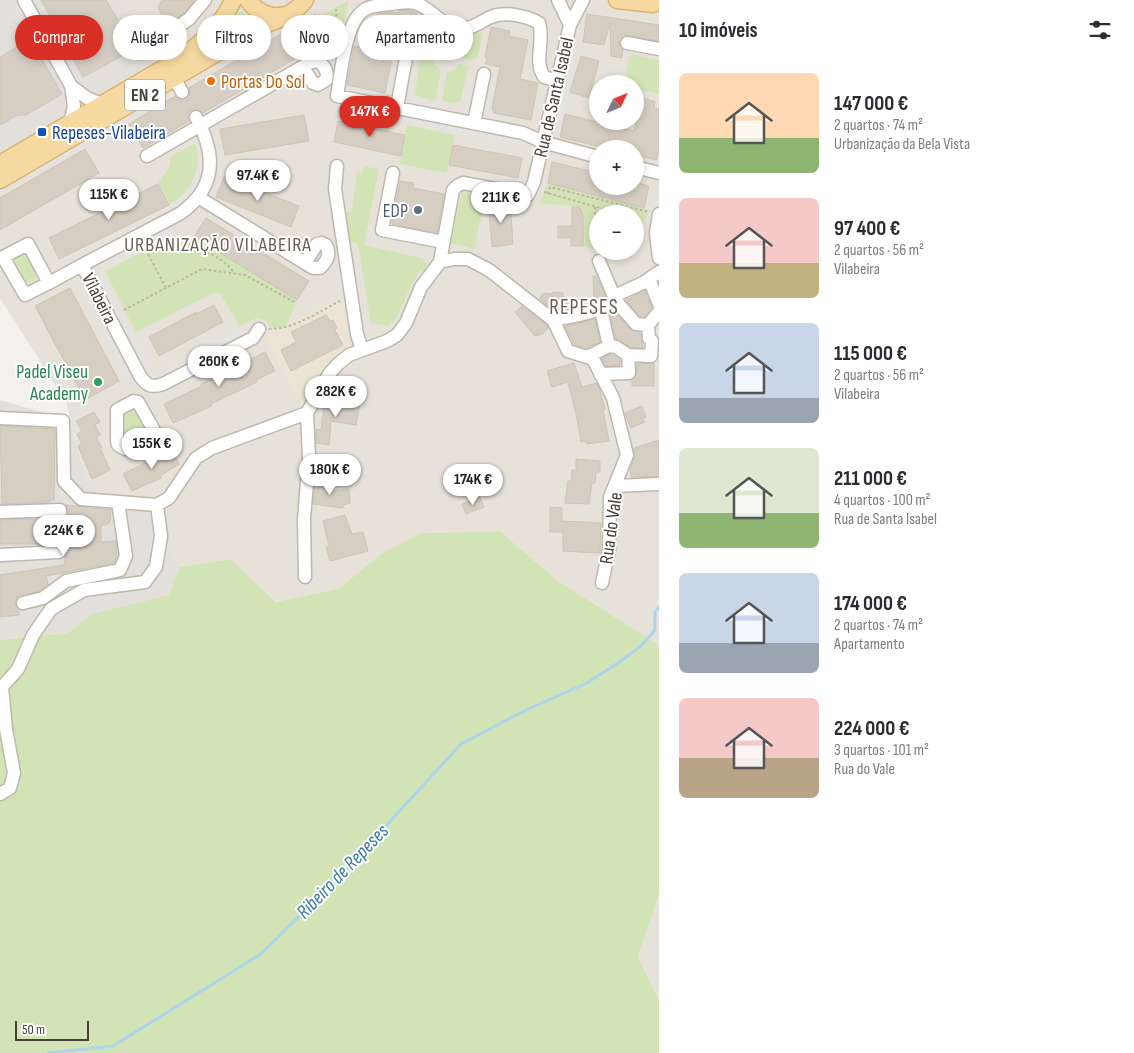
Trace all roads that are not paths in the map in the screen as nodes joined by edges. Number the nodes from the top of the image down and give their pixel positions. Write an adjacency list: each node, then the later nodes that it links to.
1 (24, 0): 19 (street)
2 (205, 0): 10 (street)
3 (233, 0): 21 (main road, EN 2)
4 (248, 0): 9 (main road, EN 2)
5 (558, 0): 11 (street)
6 (583, 0): 11 (street, Rua de Santa Isabel)
7 (617, 0): 8 (main road)
8 (652, 3)
9 (302, 5): 17 (main road, EN 2)
10 (187, 20)
11 (570, 25): 18 (street, Rua de Santa Isabel)
12 (628, 43): 13 (street)
13 (659, 49)
14 (406, 60): 22 (street)
15 (300, 68): 23 (street)
16 (484, 74): 25 (street)
17 (174, 78): 20 (street); 34 (main road, EN 2)
18 (558, 81): 22 (street); 26 (street, Rua de Santa Isabel)
19 (71, 86): 21 (street); 24 (street)
20 (182, 92)
21 (102, 104): 24 (main road, EN 2)
22 (397, 107): 25 (street)
23 (198, 121): 28 (street); 35 (street, Vilabeira)
24 (70, 123): 29 (main road, EN 2)
25 (474, 123): 26 (street)
26 (542, 142): 27 (street); 37 (street, Rua de Santa Isabel)
27 (589, 155)
28 (147, 156)
29 (0, 164)
30 (336, 166): 54 (street)
31 (644, 169): 33 (street)
32 (393, 173): 37 (street)
33 (659, 173)
34 (0, 180)
35 (198, 197): 41 (street); 42 (street, Vilabeira)
36 (659, 214): 38 (street)
37 (443, 242): 40 (street, Rua de Santa Isabel)
38 (659, 258)
39 (600, 261): 45 (street)
40 (440, 262): 49 (street, Rua do Vale); 54 (street)
41 (305, 263)
42 (82, 265): 44 (street); 58 (street, Vilabeira)
43 (654, 275): 45 (street); 46 (street)
44 (49, 282)
45 (615, 298): 47 (street); 50 (street)
46 (659, 304)
47 (601, 310): 49 (street); 53 (street)
48 (659, 312): 50 (street)
49 (553, 320): 56 (street, Rua do Vale)
50 (648, 324): 52 (street)
51 (259, 330): 59 (street)
52 (654, 338): 55 (street)
53 (609, 346): 55 (street); 56 (street)
54 (362, 350): 62 (street)
55 (628, 355): 57 (street)
56 (587, 357): 57 (street, Rua do Vale)
57 (600, 374): 65 (street, Rua do Vale)
58 (140, 376): 59 (street, Vilabeira); 60 (street)
59 (155, 387): 61 (street)
60 (123, 407): 61 (street); 61 (street)
61 (143, 410)
62 (307, 412): 67 (street); 70 (street)
63 (0, 418): 66 (street)
64 (659, 484): 65 (street)
65 (615, 486): 71 (street, Rua do Vale)
66 (118, 502): 67 (street); 72 (street)
67 (158, 505): 73 (street)
68 (0, 512): 69 (street)
69 (0, 555)
70 (306, 577)
71 (602, 584)
72 (22, 603)
73 (0, 794)

